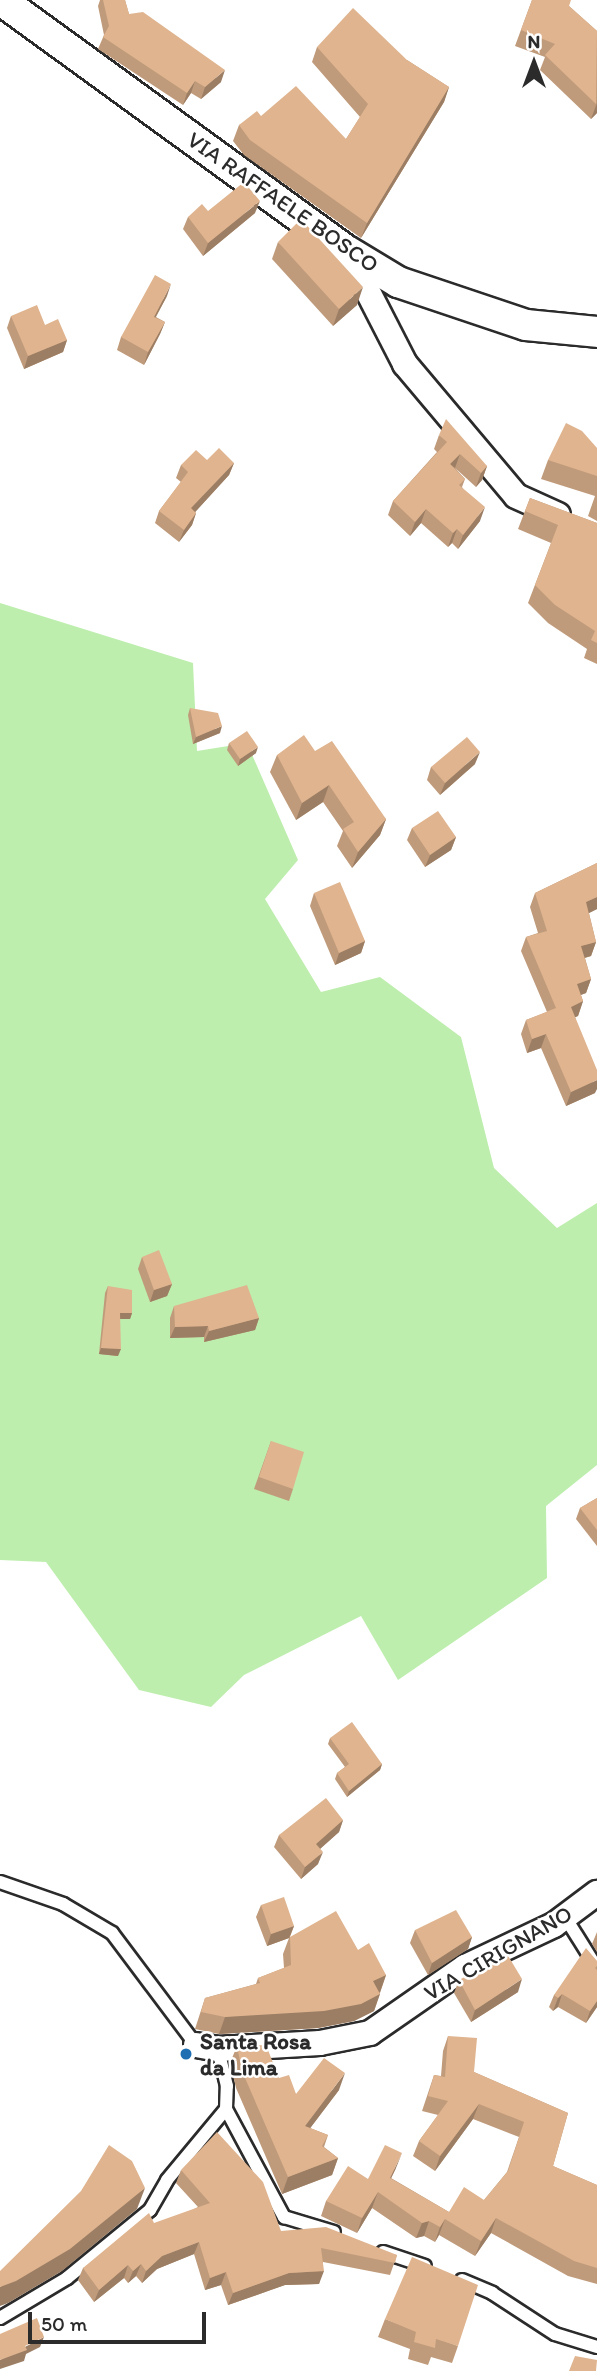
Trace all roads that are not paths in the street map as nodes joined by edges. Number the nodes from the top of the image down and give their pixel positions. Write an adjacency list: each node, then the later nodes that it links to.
1 (1, 0): 2 (street, VIA RAFFAELE BOSCO)
2 (347, 251): 3 (street, VIA RAFFAELE BOSCO); 4 (street)
3 (597, 332)
4 (562, 517)
5 (0, 1882): 9 (lane)
6 (597, 1893): 7 (street, VIA CIRIGNANO)
7 (565, 1917): 8 (lane); 9 (street, VIA CIRIGNANO)
8 (597, 1968)
9 (207, 2047): 10 (lane)
10 (226, 2109): 11 (lane); 13 (lane)
11 (345, 2237)
12 (368, 2246): 14 (lane)
13 (0, 2318)
14 (597, 2347)

